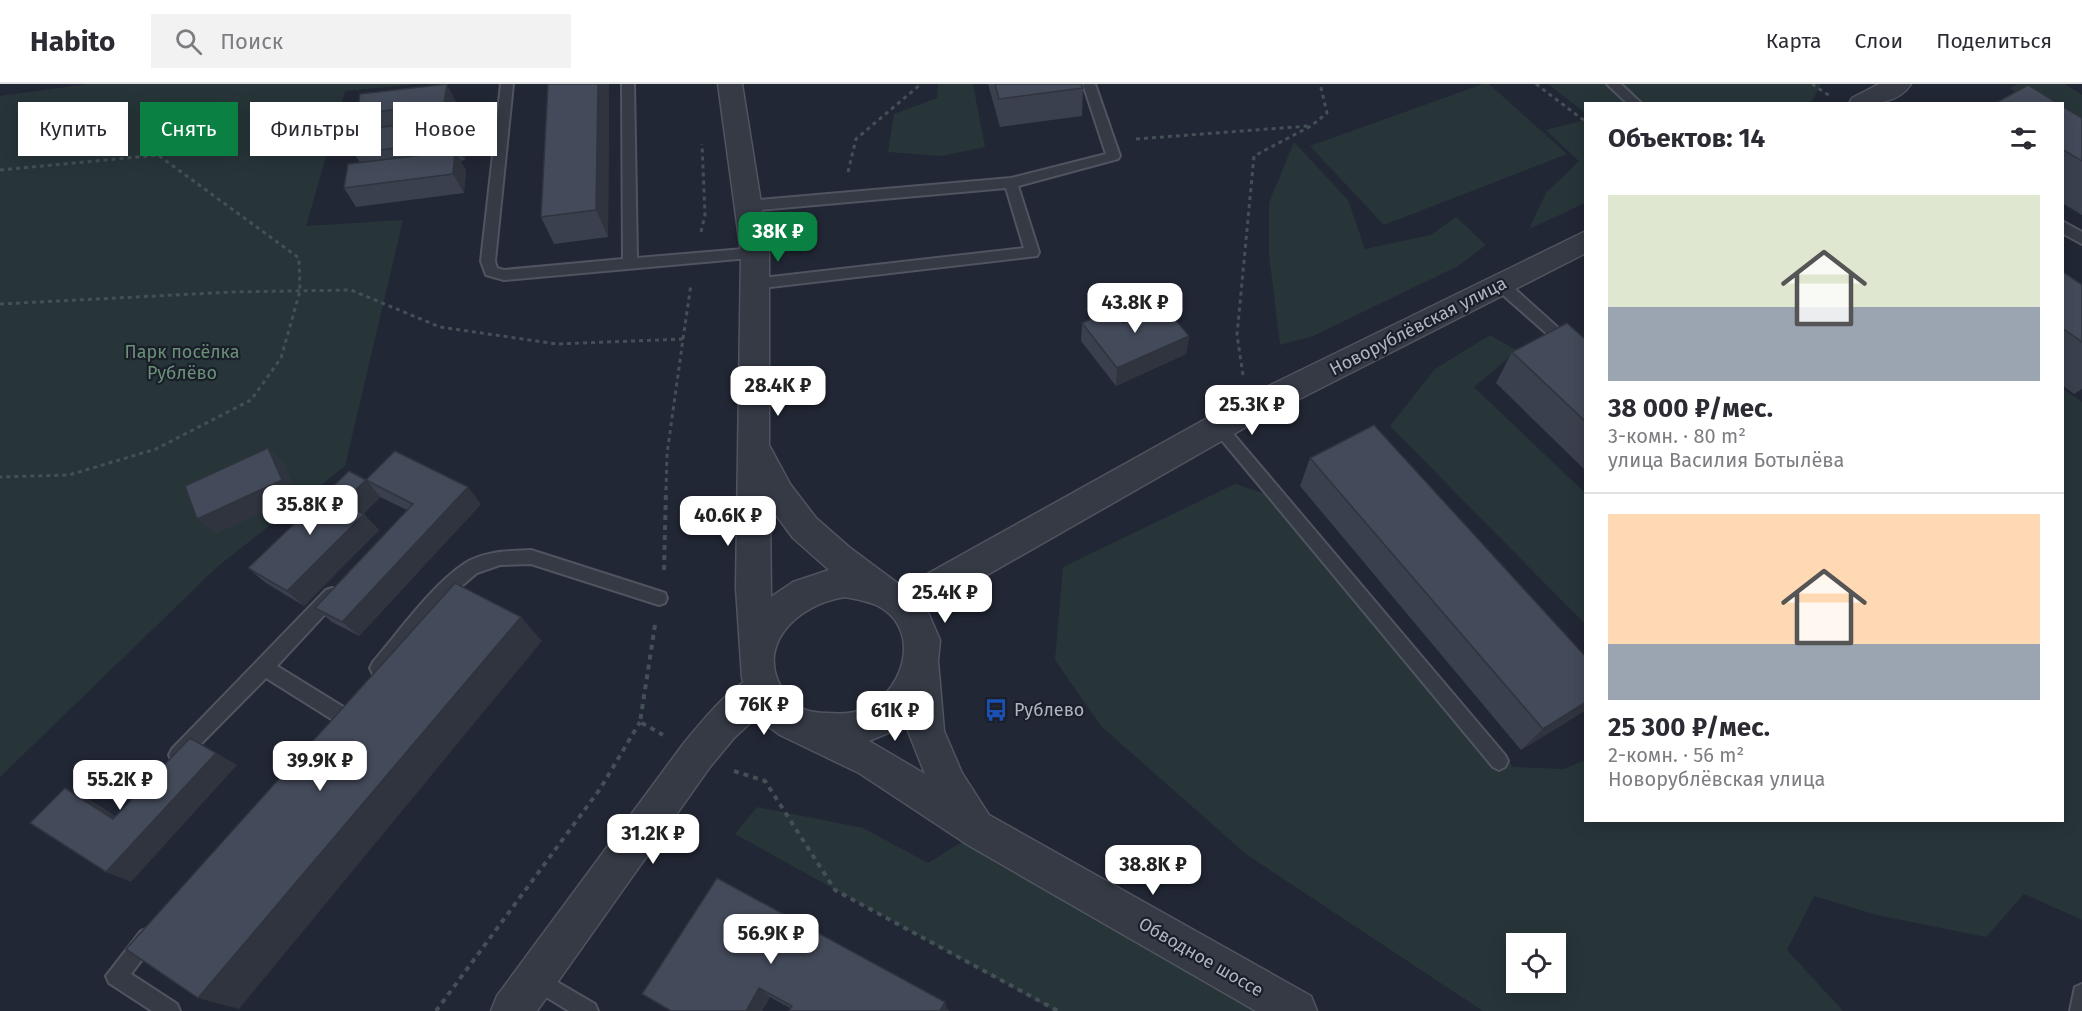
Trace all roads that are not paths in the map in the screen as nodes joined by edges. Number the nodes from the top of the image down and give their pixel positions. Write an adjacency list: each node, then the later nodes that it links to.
1 (507, 84): 15 (lane)
2 (628, 84): 15 (lane)
3 (730, 84): 10 (street)
4 (1089, 84): 9 (lane)
5 (1613, 84): 7 (lane)
6 (1899, 84): 8 (street)
7 (1634, 102)
8 (1871, 102)
9 (1011, 183): 10 (lane); 16 (lane)
10 (747, 206): 14 (street)
11 (2064, 227): 12 (lane)
12 (2082, 239)
13 (1583, 246): 17 (street, Новорублёвская улица)
14 (755, 253): 15 (lane); 16 (street)
15 (630, 264)
16 (754, 284): 20 (street)
17 (1500, 284): 18 (lane); 19 (street, Новорублёвская улица)
18 (1584, 360)
19 (1219, 426): 23 (street, Новорублёвская улица); 33 (lane)
20 (754, 444): 23 (street); 24 (street)
21 (345, 582): 26 (lane)
22 (659, 598): 27 (lane)
23 (896, 598): 24 (street); 25 (street)
24 (758, 646): 28 (street)
25 (922, 663): 31 (street); 35 (street, Обводное шоссе)
26 (264, 668): 30 (lane); 34 (lane)
27 (369, 680)
28 (760, 689): 31 (street); 37 (street)
29 (354, 697): 30 (lane)
30 (339, 714): 32 (lane)
31 (811, 730): 35 (street, Обводное шоссе)
32 (324, 732)
33 (1499, 761)
34 (164, 769)
35 (981, 832): 42 (street, Обводное шоссе)
36 (162, 922): 39 (lane)
37 (536, 979): 40 (street); 41 (lane)
38 (2082, 994): 43 (lane)
39 (170, 1011)
40 (512, 1011)
41 (588, 1011)
42 (1296, 1011)
43 (2079, 1011)

